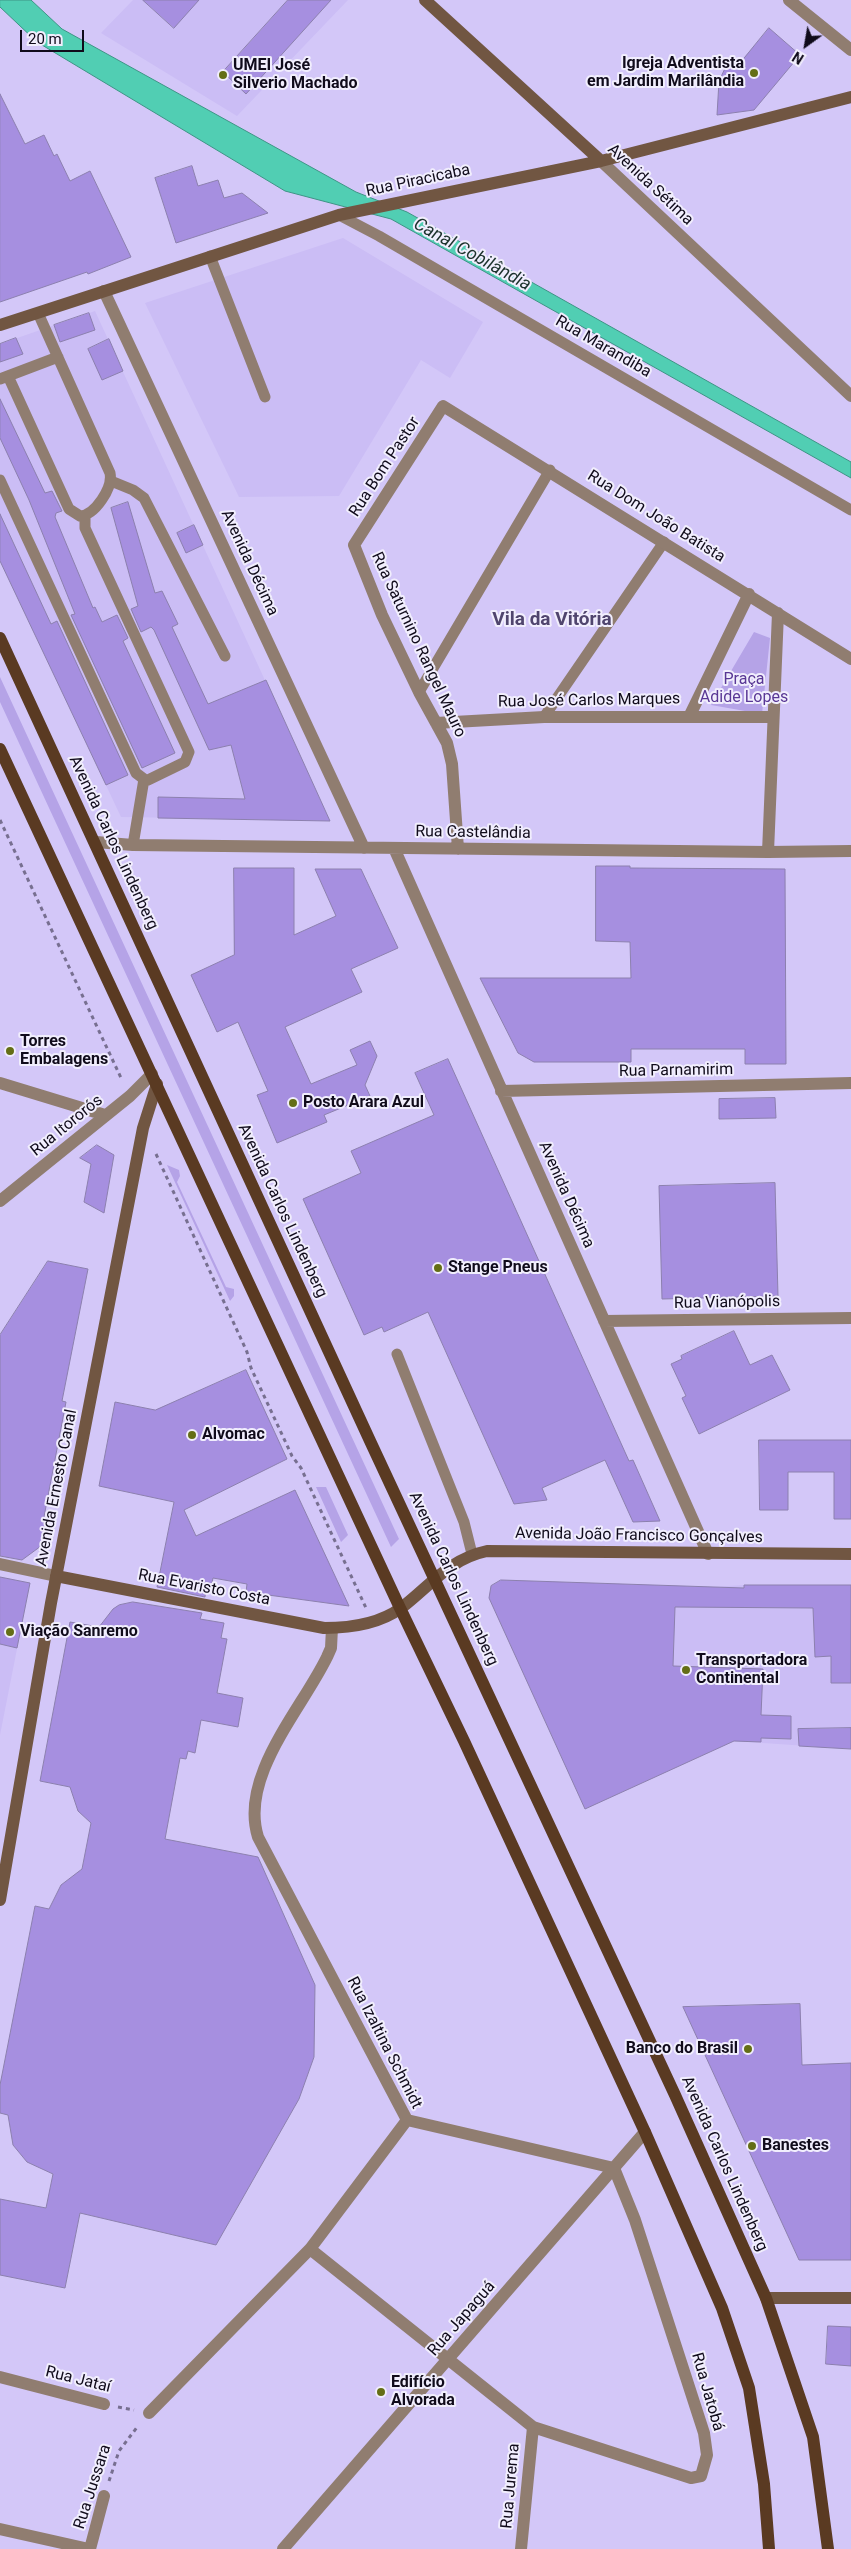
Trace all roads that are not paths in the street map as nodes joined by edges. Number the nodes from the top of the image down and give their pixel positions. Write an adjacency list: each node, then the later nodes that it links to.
1 (425, 0): 5 (street, Avenida Sétima)
2 (789, 0): 3 (street)
3 (851, 50)
4 (851, 97): 5 (street, Rua Piracicaba)
5 (601, 161): 6 (street, Rua Piracicaba); 13 (street, Avenida Sétima)
6 (343, 214): 7 (street, Rua Piracicaba); 19 (lane, Rua Marandiba)
7 (210, 256): 8 (street, Rua Piracicaba); 14 (lane)
8 (104, 291): 9 (street, Rua Piracicaba); 37 (street, Avenida Décima)
9 (38, 312): 10 (street, Rua Piracicaba); 11 (lane)
10 (0, 325)
11 (58, 357): 12 (lane); 18 (lane)
12 (4, 377): 20 (lane)
13 (851, 396)
14 (265, 397)
15 (443, 406): 16 (street, Rua Dom João Batista); 22 (street, Rua Bom Pastor)
16 (550, 470): 21 (street, Rua Dom João Batista); 28 (lane)
17 (0, 480): 34 (lane)
18 (111, 481): 20 (lane); 26 (lane)
19 (851, 510)
20 (85, 516): 34 (lane)
21 (664, 542): 23 (street, Rua Dom João Batista); 30 (lane)
22 (354, 545): 28 (street, Rua Saturnino Rangel Mauro)
23 (749, 594): 24 (street, Rua Dom João Batista); 29 (street)
24 (778, 613): 27 (street, Rua Dom João Batista); 31 (street)
25 (0, 638): 35 (main road, Avenida Carlos Lindenberg)
26 (225, 656)
27 (851, 659)
28 (419, 692): 32 (street, Rua Saturnino Rangel Mauro)
29 (690, 716): 30 (street, Rua José Carlos Marques); 31 (street, Rua José Carlos Marques)
30 (544, 717): 32 (street, Rua José Carlos Marques)
31 (772, 717): 41 (street)
32 (436, 723): 39 (street, Rua Saturnino Rangel Mauro)
33 (0, 749): 42 (main road)
34 (144, 779): 36 (lane)
35 (96, 842): 36 (street, Rua Castelândia); 56 (main road, Avenida Carlos Lindenberg)
36 (133, 845): 37 (street, Rua Castelândia)
37 (364, 848): 38 (street, Rua Castelândia)
38 (394, 848): 39 (street, Rua Castelândia); 45 (street, Avenida Décima)
39 (458, 848): 41 (street, Rua Castelândia)
40 (851, 851): 41 (street, Rua Castelândia)
41 (768, 852)
42 (154, 1079): 46 (street, Rua Itororós); 55 (street, Avenida Ernesto Canal); 57 (main road)
43 (0, 1083): 46 (street)
44 (851, 1083): 45 (street, Rua Parnamirim)
45 (501, 1091): 49 (street, Avenida Décima)
46 (105, 1116): 47 (street, Rua Itororós)
47 (0, 1201)
48 (851, 1318): 49 (street, Rua Vianópolis)
49 (604, 1320): 52 (street, Avenida Décima)
50 (397, 1354): 51 (lane)
51 (472, 1554): 52 (street, Avenida João Francisco Gonçalves); 56 (street, Avenida João Francisco Gonçalves)
52 (708, 1554): 53 (street, Avenida João Francisco Gonçalves)
53 (851, 1554)
54 (0, 1564): 55 (street, Rua Evaristo Costa)
55 (56, 1576): 58 (street, Rua Evaristo Costa); 59 (street, Avenida Ernesto Canal)
56 (434, 1578): 57 (street, Avenida João Francisco Gonçalves); 64 (main road, Avenida Carlos Lindenberg)
57 (400, 1608): 58 (street, Rua Evaristo Costa); 61 (main road)
58 (332, 1628): 60 (street, Rua Izaltina Schmidt)
59 (0, 1900)
60 (407, 2120): 62 (street); 63 (street, Rua Izaltina Schmidt)
61 (645, 2132): 62 (street, Rua Japaguá); 76 (main road)
62 (614, 2168): 66 (street, Rua Japaguá); 70 (street, Rua Jatobá)
63 (310, 2249): 66 (street, Rua Jatobá); 69 (street, Rua Izaltina Schmidt)
64 (766, 2298): 65 (street); 77 (main road, Avenida Carlos Lindenberg)
65 (851, 2298)
66 (448, 2359): 70 (street, Rua Jatobá); 74 (street, Rua Japaguá)
67 (0, 2377): 68 (street, Rua Jataí)
68 (104, 2404)
69 (149, 2413)
70 (533, 2427): 75 (street, Rua Jurema)
71 (104, 2496): 73 (street, Rua Jussara)
72 (0, 2529): 73 (street)
73 (90, 2549)
74 (283, 2549)
75 (521, 2549)
76 (770, 2549)
77 (828, 2549)

